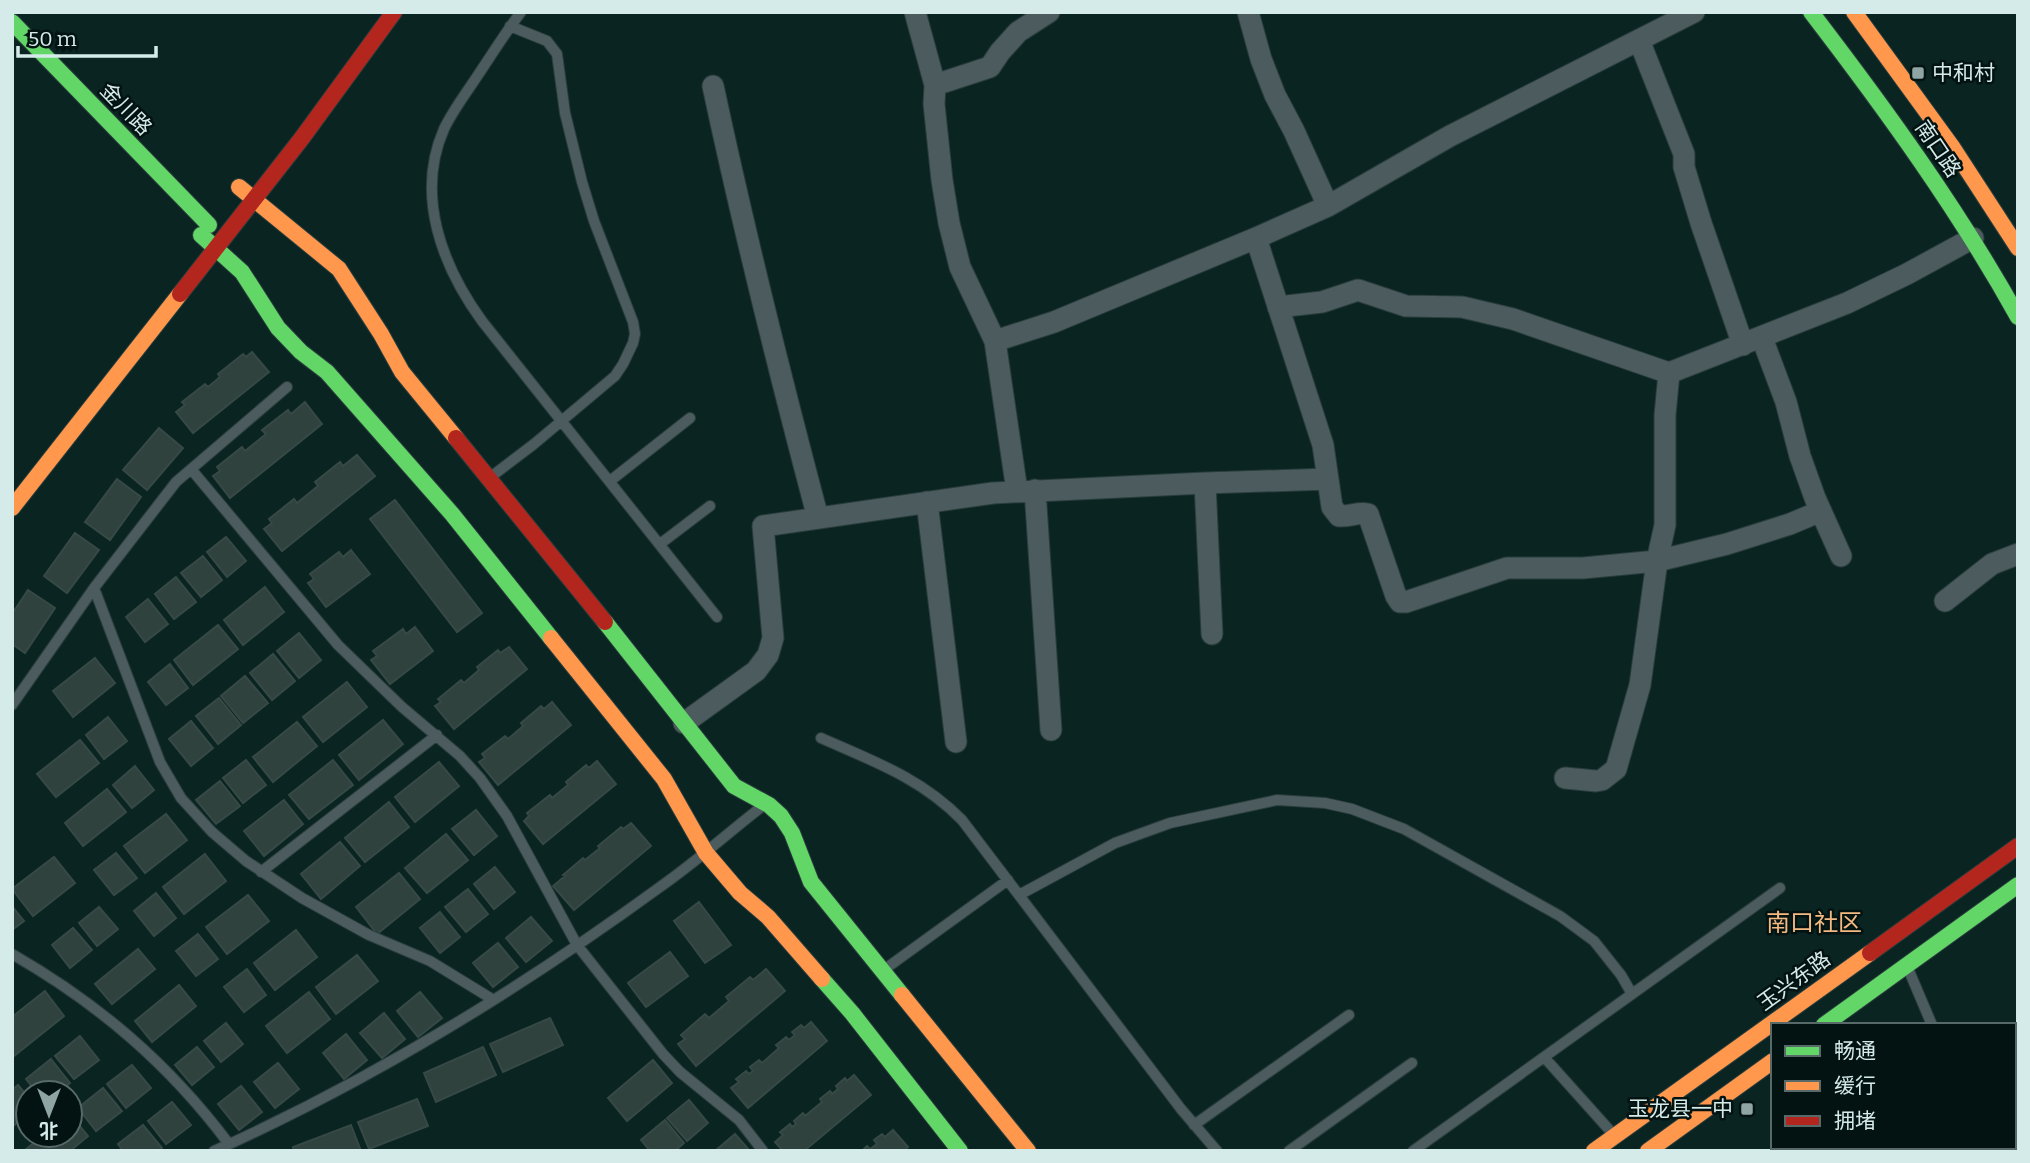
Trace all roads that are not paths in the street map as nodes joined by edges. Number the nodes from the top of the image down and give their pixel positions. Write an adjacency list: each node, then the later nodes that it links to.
1 (394, 12): 15 (street)
2 (521, 12): 10 (lane)
3 (915, 12): 12 (street)
4 (1049, 12): 12 (street)
5 (1248, 12): 16 (street)
6 (1694, 12): 11 (street)
7 (1811, 12): 17 (street, 南口路)
8 (1854, 12): 20 (street, 南口路)
9 (12, 22): 19 (street, 金川路)
10 (510, 26): 28 (lane); 28 (lane)
11 (1639, 40): 16 (street); 24 (street)
12 (936, 85): 23 (street)
13 (713, 86): 39 (street)
14 (239, 186): 15 (street)
15 (254, 199): 19 (street); 30 (street)
16 (1328, 206): 18 (street)
17 (1973, 237): 22 (street, 南口路); 24 (street)
18 (1256, 238): 21 (street); 23 (street)
19 (215, 248): 37 (street); 57 (street, 金川路)
20 (2018, 248)
21 (1278, 307): 25 (street); 31 (street)
22 (2018, 317)
23 (995, 341): 34 (street)
24 (1753, 341): 25 (street); 38 (street)
25 (1669, 373): 43 (street)
26 (287, 387): 29 (lane)
27 (690, 418): 32 (lane)
28 (562, 421): 30 (lane); 32 (lane)
29 (191, 469): 44 (lane); 51 (lane)
30 (489, 478): 49 (street)
31 (1328, 479): 33 (street); 43 (street)
32 (610, 481): 40 (lane)
33 (1205, 482): 34 (street); 47 (street)
34 (1026, 491): 35 (street); 50 (street)
35 (928, 502): 39 (street); 53 (street)
36 (710, 506): 40 (lane)
37 (12, 508)
38 (1821, 511): 42 (street); 43 (street)
39 (818, 518): 49 (street)
40 (660, 544): 46 (lane)
41 (2018, 554): 45 (street)
42 (1841, 556)
43 (1657, 561): 54 (street)
44 (94, 588): 48 (lane); 58 (lane)
45 (1945, 601)
46 (717, 617)
47 (1212, 634)
48 (12, 705)
49 (684, 723): 55 (street)
50 (1051, 730)
51 (437, 736): 58 (lane); 63 (lane)
52 (821, 738): 59 (lane)
53 (956, 742)
54 (1565, 778)
55 (766, 803): 57 (lane); 66 (street)
56 (2018, 846): 70 (street, 玉兴东路)
57 (705, 852): 63 (lane); 82 (street, 金川路)
58 (261, 872): 68 (lane)
59 (1008, 880): 62 (lane); 66 (lane)
60 (2018, 885): 65 (street)
61 (1780, 888): 67 (lane)
62 (1019, 895): 67 (lane); 77 (lane)
63 (577, 945): 68 (lane); 81 (lane)
64 (12, 954): 79 (lane)
65 (1906, 965): 71 (street); 72 (lane)
66 (883, 971): 83 (street)
67 (1632, 994): 74 (lane)
68 (492, 999): 79 (lane)
69 (1349, 1015): 77 (lane)
70 (1772, 1023)
71 (1827, 1023)
72 (1931, 1023)
73 (1771, 1024): 78 (street, 玉兴东路)
74 (1544, 1057): 78 (lane); 86 (lane)
75 (1771, 1062): 88 (street)
76 (1412, 1063): 85 (lane)
77 (1194, 1125): 84 (lane)
78 (1615, 1136): 87 (street, 玉兴东路)
79 (229, 1144): 80 (lane)
80 (214, 1151)
81 (763, 1151)
82 (960, 1151)
83 (1028, 1151)
84 (1217, 1151)
85 (1289, 1151)
86 (1413, 1151)
87 (1594, 1151)
88 (1648, 1151)

